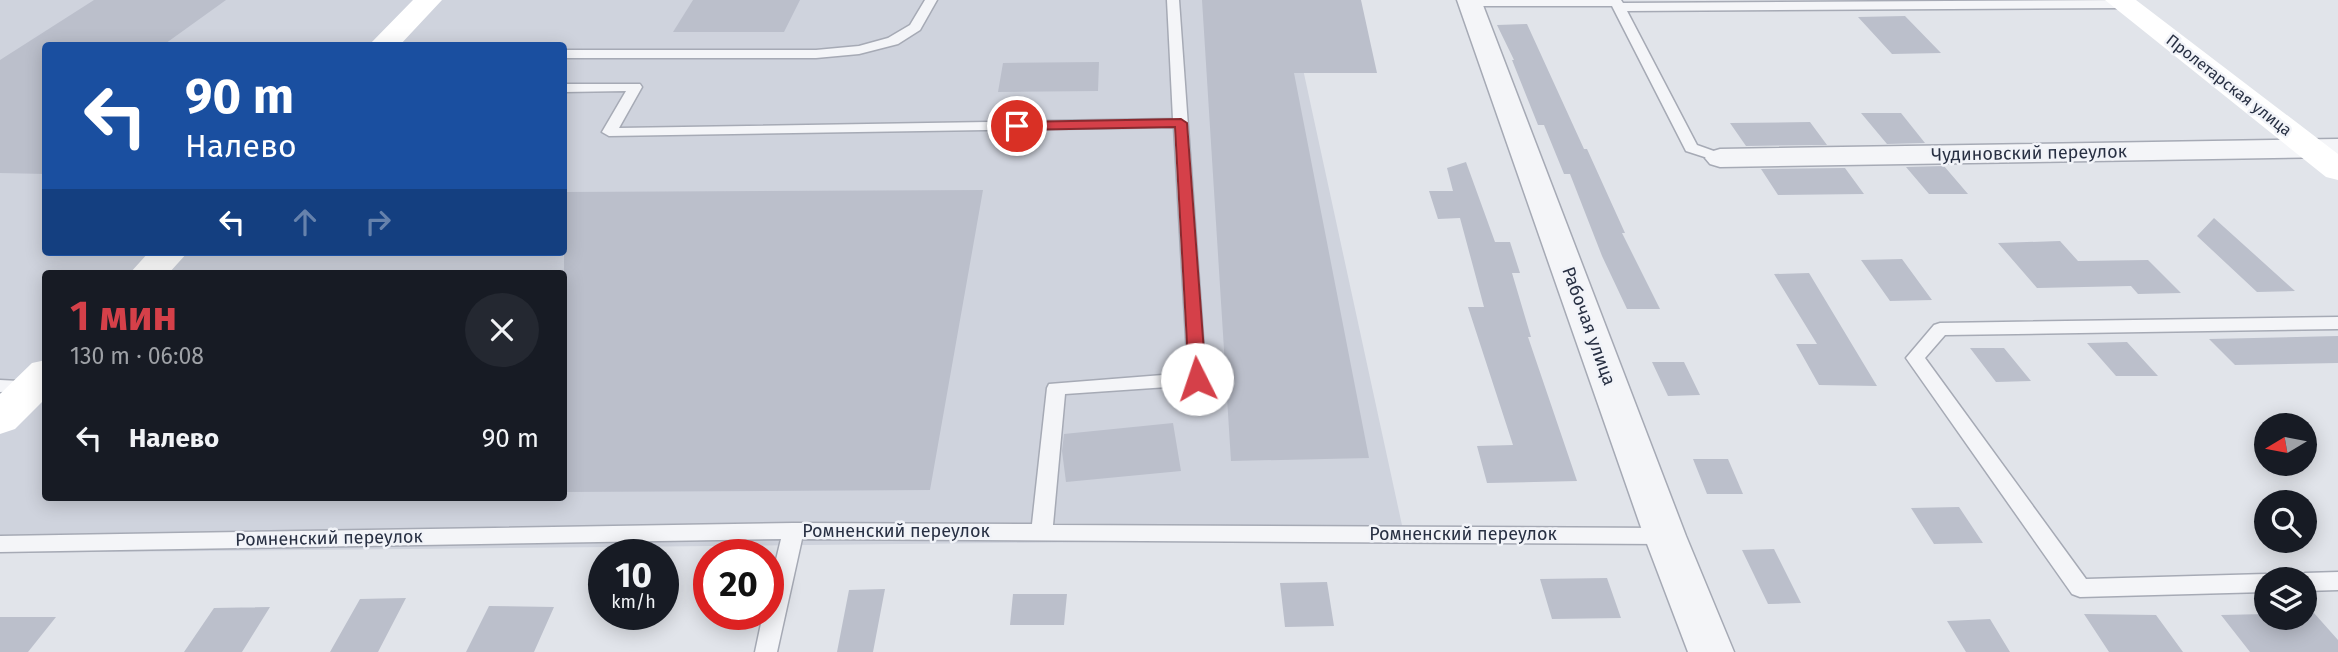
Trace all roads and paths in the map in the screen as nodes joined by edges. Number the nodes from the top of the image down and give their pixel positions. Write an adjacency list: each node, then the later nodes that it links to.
1 (428, 0): 8 (street)
2 (931, 0): 9 (lane)
3 (1173, 0): 11 (lane)
4 (1470, 1): 7 (lane); 22 (street, Рабочая улица)
5 (2122, 2): 6 (lane); 12 (street, Пролетарская улица)
6 (1793, 3): 7 (lane)
7 (1618, 6): 13 (lane)
8 (386, 42)
9 (567, 54)
10 (567, 88): 11 (lane)
11 (1181, 123): 21 (lane)
12 (2324, 148): 13 (street, Чудиновский переулок); 14 (street, Пролетарская улица)
13 (1720, 158)
14 (2338, 170)
15 (166, 256): 16 (street)
16 (151, 270)
17 (2338, 323): 26 (lane)
18 (26, 382): 19 (street)
19 (0, 419)
20 (793, 531): 21 (lane, Ромненский переулок); 23 (lane, Ромненский переулок); 27 (lane)
21 (1042, 531): 22 (lane, Ромненский переулок)
22 (1665, 536): 28 (street, Рабочая улица)
23 (0, 544)
24 (2338, 581): 25 (lane)
25 (2317, 582)
26 (2254, 583)
27 (766, 652)
28 (1711, 652)

